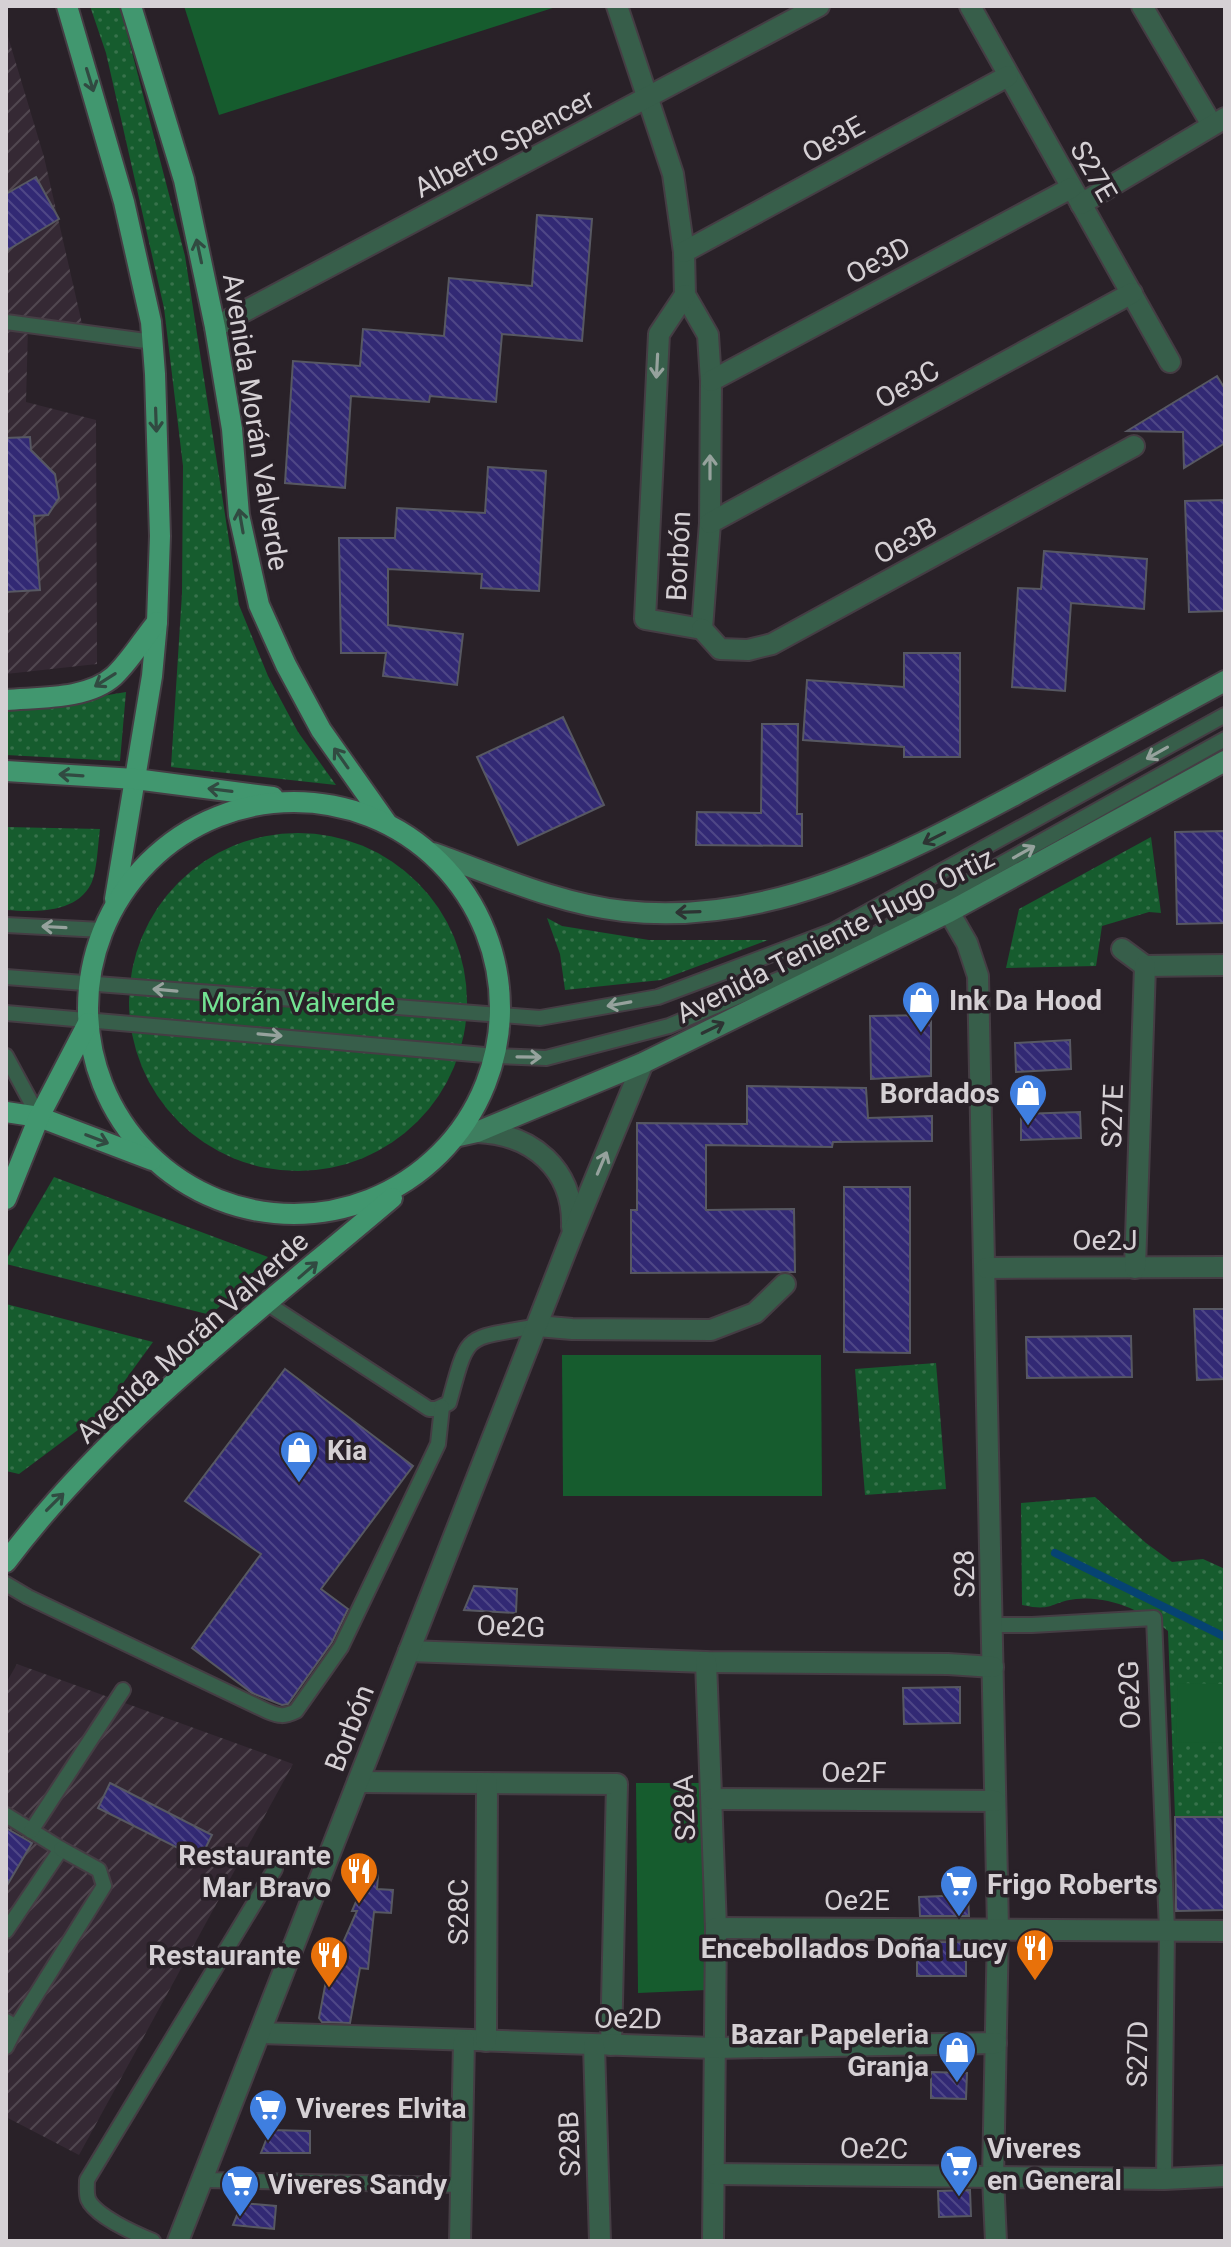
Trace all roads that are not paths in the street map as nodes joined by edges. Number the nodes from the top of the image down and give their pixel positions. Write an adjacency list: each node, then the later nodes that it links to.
1 (67, 6): 16 (main road, one-way to 16)
2 (131, 6): 15 (main road, Avenida Morán Valverde, one-way to 2)
3 (617, 6): 8 (street, Borbón)
4 (819, 6): 8 (street, Alberto Spencer)
5 (970, 6): 7 (street, S27E)
6 (1142, 6): 9 (street)
7 (1008, 76): 10 (street, S27E); 11 (street, Oe3E)
8 (648, 98): 11 (street, Borbón); 15 (street, Alberto Spencer)
9 (1219, 121): 10 (street, Oe3D)
10 (1076, 196): 12 (street, S27E); 18 (street, Oe3D)
11 (684, 252): 13 (street, Borbón)
12 (1132, 293): 17 (street, S27E); 20 (street, Oe3C)
13 (685, 295): 18 (street, Borbón); 22 (street, Borbón, one-way to 22)
14 (6, 322): 16 (lane)
15 (215, 327): 31 (main road, Avenida Morán Valverde, one-way to 15)
16 (153, 342): 21 (main road, one-way to 21)
17 (1170, 362)
18 (711, 381): 20 (street, Borbón, one-way to 18)
19 (1134, 446): 22 (street, Oe3B)
20 (710, 523): 22 (street, Borbón)
21 (157, 622): 24 (main road, one-way to 24); 29 (main road)
22 (702, 629)
23 (1225, 681): 32 (main road, Avenida Teniente Hugo Ortiz, one-way to 32)
24 (6, 700)
25 (1225, 715): 43 (lane, one-way to 43)
26 (1225, 739): 46 (lane, one-way to 26)
27 (1225, 761): 34 (main road, Avenida Teniente Hugo Ortiz)
28 (6, 771): 29 (main road, one-way to 28)
29 (135, 779): 30 (main road, one-way to 29); 33 (main road)
30 (325, 803): 31 (main road); 33 (main road)
31 (386, 822): 32 (main road)
32 (433, 853): 43 (main road)
33 (115, 903): 36 (main road)
34 (949, 912): 47 (main road, Avenida Teniente Hugo Ortiz, one-way to 34); 56 (street, S28)
35 (6, 925): 36 (lane, one-way to 35)
36 (102, 930): 41 (main road)
37 (1122, 949): 39 (street)
38 (1225, 965): 39 (street)
39 (1145, 966): 57 (street, S27E)
40 (6, 977): 41 (lane)
41 (88, 984): 43 (lane, one-way to 41); 44 (main road)
42 (6, 1013): 44 (lane)
43 (501, 1017): 46 (main road)
44 (88, 1021): 46 (lane, one-way to 46); 49 (main road); 51 (main road)
45 (6, 1056): 49 (lane)
46 (496, 1056): 50 (main road)
47 (643, 1063): 50 (main road, Avenida Teniente Hugo Ortiz); 54 (street, Borbón, one-way to 47)
48 (6, 1112): 49 (main road)
49 (39, 1117): 51 (main road, one-way to 51); 53 (main road)
50 (468, 1134): 52 (main road); 54 (street, Borbón)
51 (155, 1162): 52 (main road)
52 (429, 1167): 59 (main road, Avenida Morán Valverde, one-way to 52)
53 (6, 1199)
54 (572, 1235): 60 (street, Borbón)
55 (1225, 1267): 57 (street, Oe2J)
56 (986, 1268): 57 (street, Oe2J); 64 (street, S28)
57 (1135, 1268)
58 (785, 1284): 60 (street)
59 (268, 1304): 61 (lane); 62 (main road, Avenida Morán Valverde, one-way to 59)
60 (537, 1326): 61 (lane); 65 (street, Borbón)
61 (442, 1407): 63 (lane)
62 (6, 1562)
63 (6, 1584)
64 (993, 1625): 67 (street, S28); 79 (lane, Oe2G)
65 (409, 1651): 66 (street, Oe2G); 69 (street, Borbón)
66 (706, 1662): 67 (street); 71 (street, S28A)
67 (993, 1667): 72 (street, S28)
68 (123, 1690): 74 (lane)
69 (358, 1782): 70 (street); 83 (street, Borbón)
70 (487, 1783): 85 (street, S28C); 87 (street, S28B)
71 (712, 1799): 72 (street, Oe2F); 77 (street, S28A)
72 (995, 1801): 78 (street, S28)
73 (6, 1815): 74 (lane)
74 (31, 1831): 75 (lane)
75 (61, 1849): 80 (lane); 82 (lane)
76 (275, 1869): 96 (lane)
77 (716, 1928): 78 (street, Oe2E); 89 (street, S28A)
78 (998, 1929): 79 (street, Oe2E); 86 (street, S28)
79 (1167, 1930): 81 (street, Oe2E); 93 (lane, S27D)
80 (6, 1931)
81 (1225, 1931)
82 (11, 2024): 88 (lane)
83 (260, 2033): 84 (street, Oe2D); 94 (street, Borbón)
84 (464, 2041): 85 (street, Oe2D); 95 (street)
85 (486, 2041): 87 (street, Oe2D)
86 (996, 2043): 89 (street, Oe2D); 92 (street, S28)
87 (603, 2046): 89 (street, Oe2D); 99 (street, S28B)
88 (6, 2047)
89 (714, 2048): 90 (street, S28A)
90 (715, 2174): 92 (street, Oe2C); 100 (street, S28A)
91 (1225, 2176): 93 (street, Oe2C)
92 (993, 2178): 93 (street, Oe2C); 101 (street, S28)
93 (1164, 2179)
94 (202, 2180): 95 (lane); 97 (street, Borbón)
95 (461, 2185): 98 (street)
96 (153, 2241)
97 (178, 2241)
98 (460, 2241)
99 (600, 2241)
100 (713, 2241)
101 (996, 2241)

